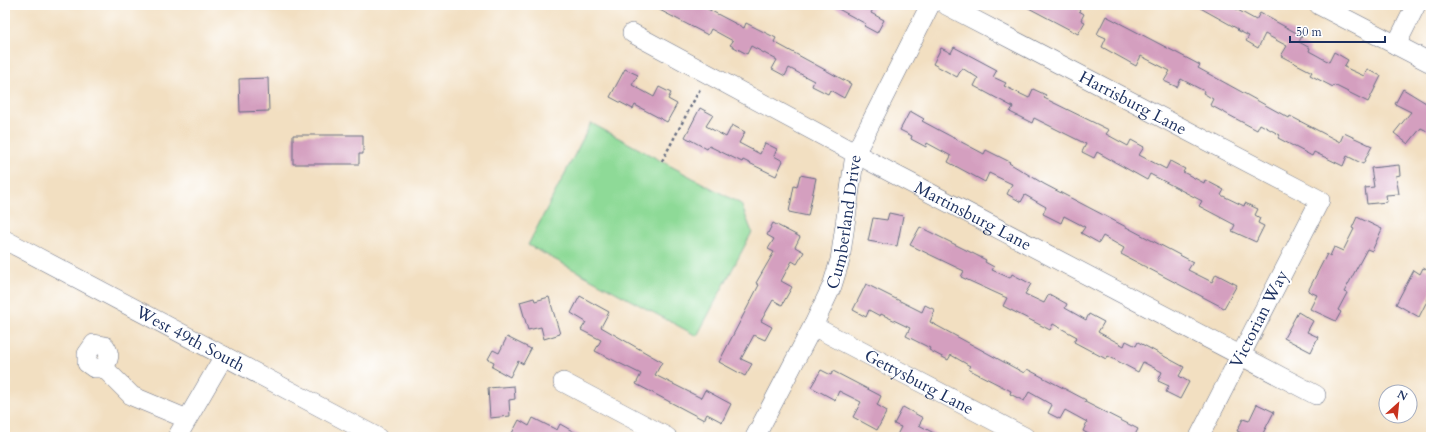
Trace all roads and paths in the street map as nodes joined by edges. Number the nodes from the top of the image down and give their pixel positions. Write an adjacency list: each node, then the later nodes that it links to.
1 (930, 5): 9 (street, Cumberland Drive)
2 (946, 5): 11 (street, Harrisburg Lane)
3 (1319, 5): 6 (street)
4 (1416, 5): 6 (street)
5 (632, 33): 9 (street, Martinsburg Lane)
6 (1396, 45): 7 (street)
7 (1431, 63)
8 (702, 84): 10 (path)
9 (855, 154): 13 (street, Cumberland Drive); 15 (street, Martinsburg Lane)
10 (662, 161)
11 (1320, 200): 15 (street, Victorian Way)
12 (5, 240): 14 (street, West 49th South)
13 (813, 326): 23 (street, Cumberland Drive); 24 (street, Gettysburg Lane)
14 (224, 356): 19 (street); 21 (street, West 49th South)
15 (1239, 356): 18 (street, Martinsburg Lane); 25 (street, Victorian Way)
16 (104, 368): 19 (street)
17 (563, 382): 22 (street)
18 (1316, 395)
19 (187, 419): 20 (street)
20 (177, 437)
21 (377, 437)
22 (667, 437)
23 (755, 437)
24 (1025, 437)
25 (1199, 437)

